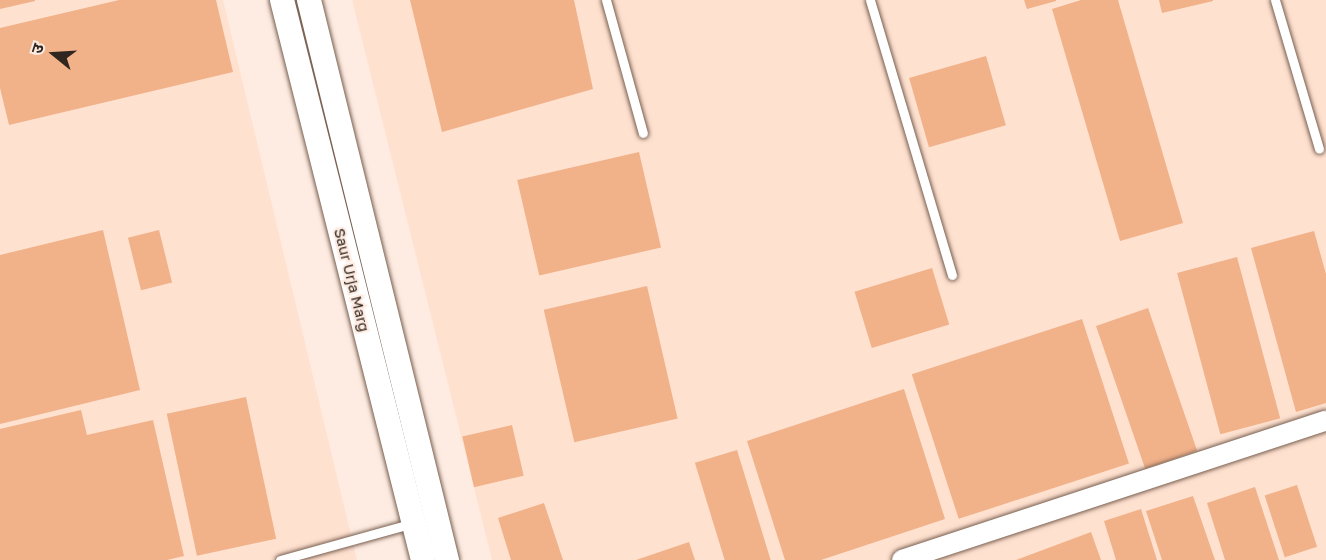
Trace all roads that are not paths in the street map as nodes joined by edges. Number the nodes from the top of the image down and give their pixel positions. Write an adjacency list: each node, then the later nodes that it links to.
1 (282, 0): 10 (street, Saur Urja Marg)
2 (309, 0): 13 (street, Saur Urja Marg)
3 (606, 0): 6 (lane)
4 (870, 0): 8 (lane)
5 (1275, 0): 7 (lane)
6 (643, 133)
7 (1319, 149)
8 (952, 275)
9 (1326, 421): 14 (street)
10 (415, 522): 11 (lane); 12 (street, Saur Urja Marg)
11 (280, 560)
12 (423, 560)
13 (447, 560)
14 (903, 560)

